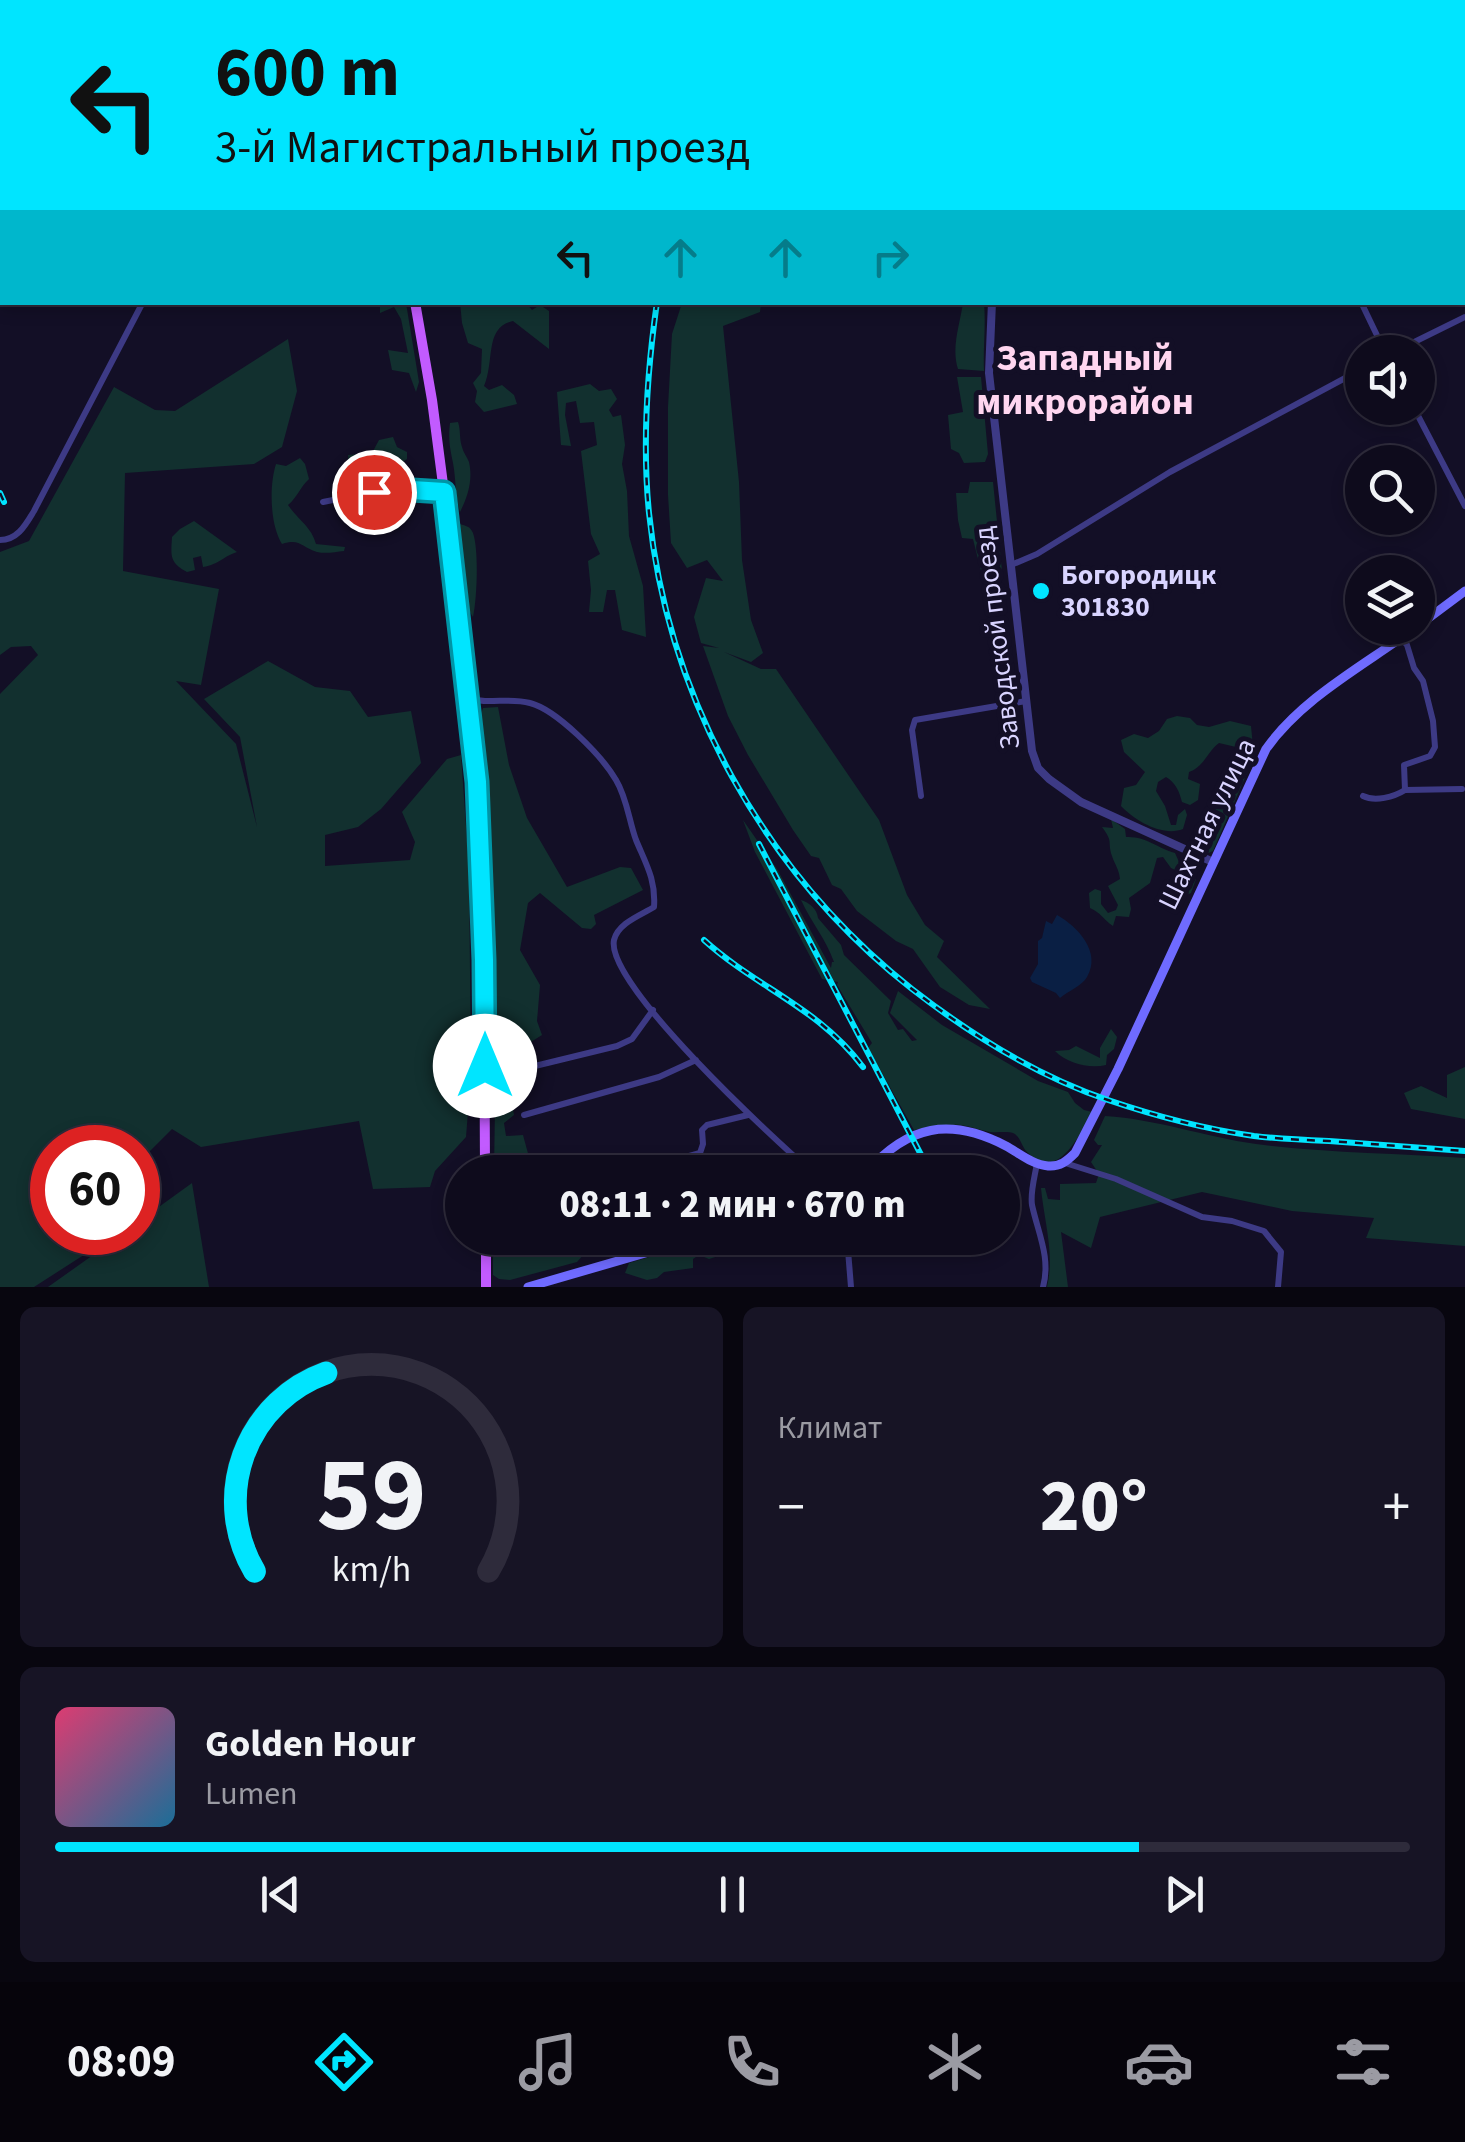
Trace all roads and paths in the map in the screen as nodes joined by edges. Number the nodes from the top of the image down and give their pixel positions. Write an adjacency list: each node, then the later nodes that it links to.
1 (141, 305): 13 (street)
2 (416, 305): 10 (main road)
3 (992, 305): 14 (street, Заводской проезд)
4 (1362, 305): 6 (street)
5 (1465, 317): 7 (street)
6 (1377, 335)
7 (1428, 335)
8 (1345, 378): 14 (street)
9 (1423, 425): 12 (street)
10 (444, 492): 11 (street); 19 (main road)
11 (323, 502)
12 (1465, 506)
13 (0, 540)
14 (1010, 565): 20 (street, Заводской проезд)
15 (1465, 591): 16 (main road, Шахтная улица)
16 (1435, 613)
17 (1391, 645): 25 (main road, Шахтная улица)
18 (1406, 645): 22 (street)
19 (467, 698): 26 (street); 31 (main road)
20 (1026, 701): 23 (street); 25 (street, Заводской проезд)
21 (1462, 789): 22 (street)
22 (1405, 790): 24 (street)
23 (921, 796)
24 (1363, 796)
25 (1212, 862): 36 (main road, Шахтная улица)
26 (653, 1010): 27 (street); 28 (street)
27 (696, 1060): 29 (street); 30 (street)
28 (535, 1066)
29 (524, 1115)
30 (748, 1115): 32 (street); 33 (street)
31 (485, 1155)
32 (690, 1155)
33 (793, 1155)
34 (884, 1155): 35 (main road)
35 (1037, 1163): 36 (main road); 43 (street)
36 (1065, 1163): 44 (street)
37 (486, 1255): 40 (main road)
38 (638, 1255): 41 (main road)
39 (848, 1255): 42 (street)
40 (486, 1287)
41 (528, 1287)
42 (851, 1287)
43 (1043, 1287)
44 (1278, 1287)

